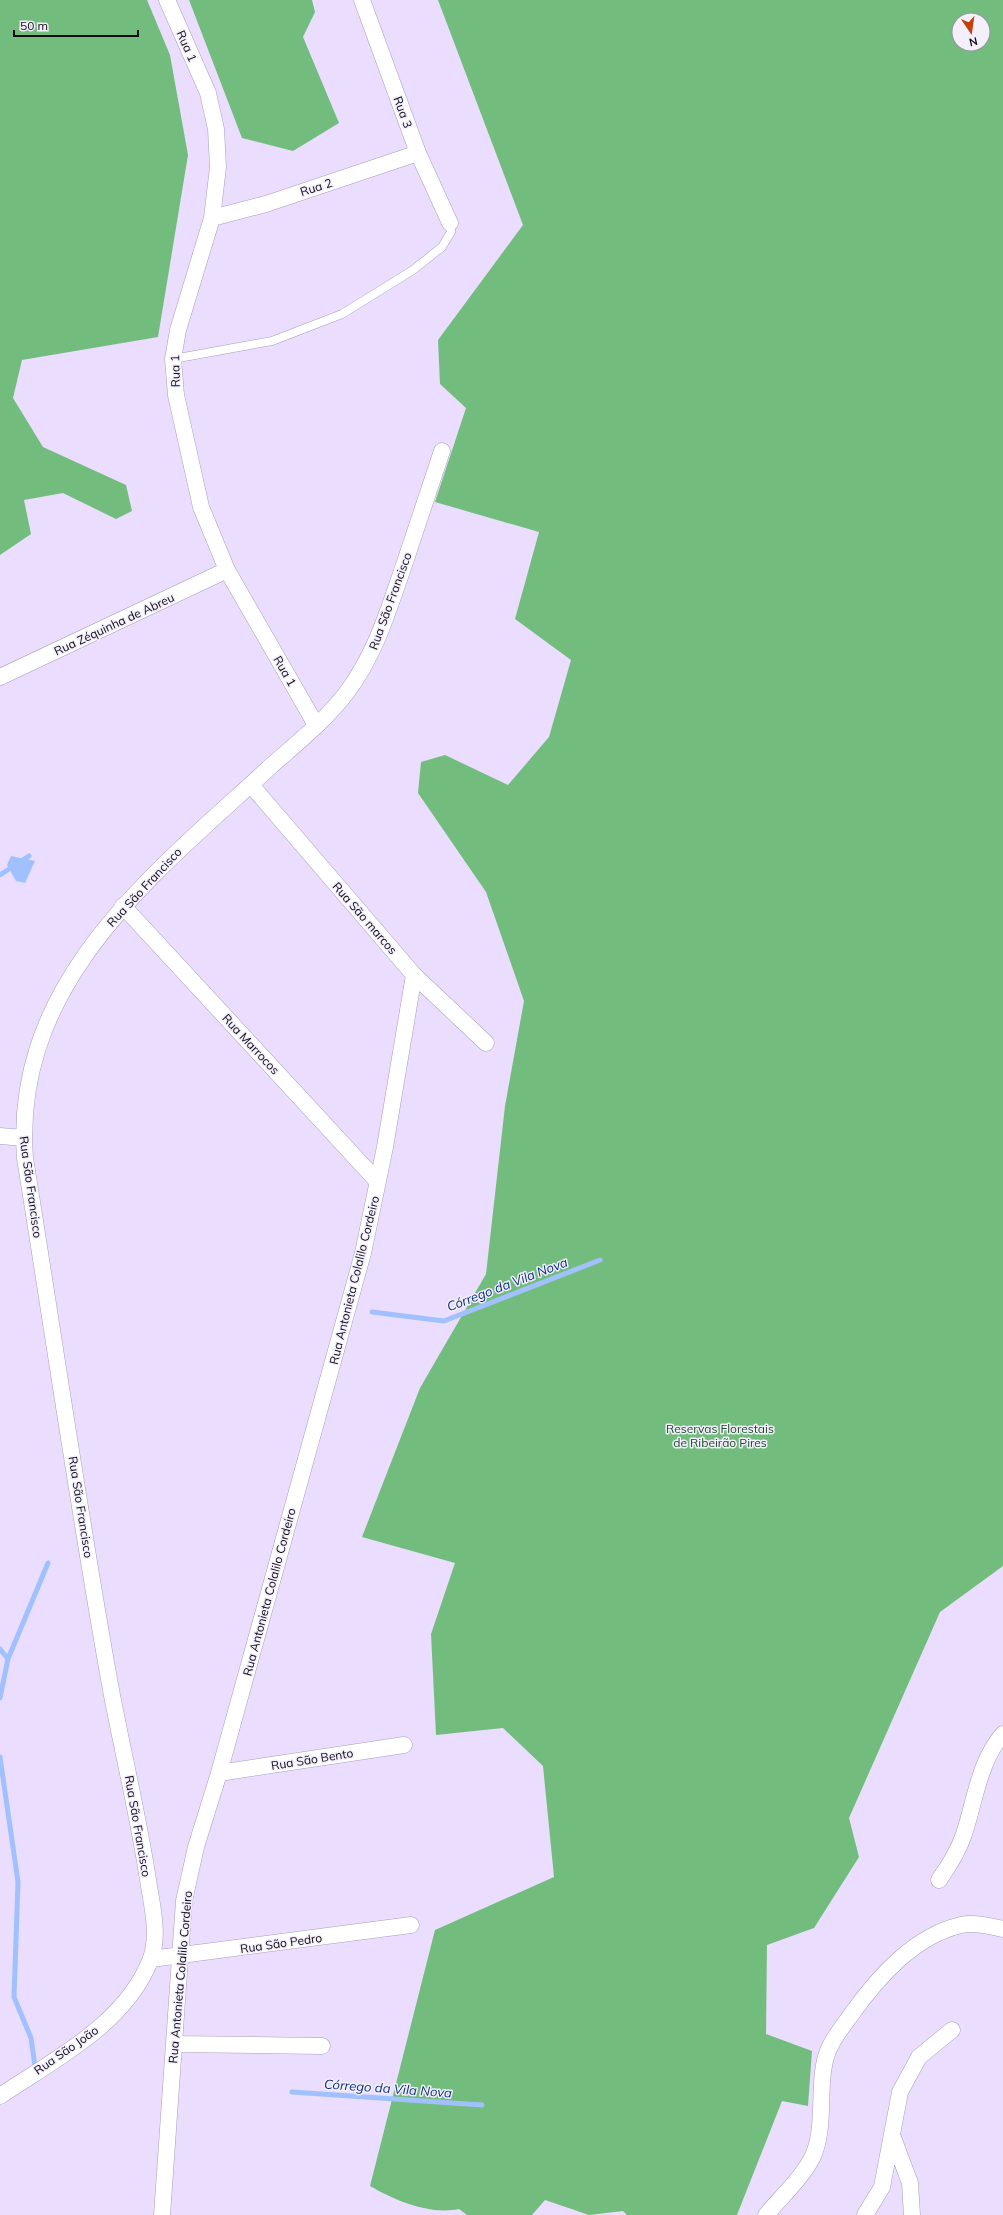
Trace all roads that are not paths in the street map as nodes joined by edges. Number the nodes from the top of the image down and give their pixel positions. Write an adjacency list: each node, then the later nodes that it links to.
1 (167, 0): 4 (street, Rua 1)
2 (362, 0): 3 (street, Rua 3)
3 (418, 153): 4 (street, Rua 2); 5 (street, Rua 3)
4 (212, 218): 6 (street, Rua 1)
5 (450, 222): 6 (lane)
6 (173, 359): 8 (street, Rua 1)
7 (442, 451): 10 (street, Rua São Francisco)
8 (227, 570): 9 (street, Rua Zéquinha de Abreu); 10 (street, Rua 1)
9 (0, 677)
10 (316, 725): 11 (street, Rua São Francisco)
11 (251, 785): 12 (street, Rua São Francisco); 13 (street, Rua São marcos)
12 (123, 906): 16 (street, Rua São Francisco); 17 (street, Rua Marrocos)
13 (414, 975): 14 (street, Rua São marcos); 17 (street, Rua Antonieta Colalilo Cordeiro)
14 (486, 1043)
15 (0, 1136): 16 (street)
16 (24, 1138): 25 (street, Rua São Francisco)
17 (378, 1182): 20 (street, Rua Antonieta Colalilo Cordeiro)
18 (1003, 1734): 21 (street)
19 (404, 1745): 20 (street, Rua São Bento)
20 (219, 1773): 24 (street, Rua Antonieta Colalilo Cordeiro)
21 (939, 1880)
22 (411, 1925): 24 (street, Rua São Pedro)
23 (1003, 1929): 32 (street)
24 (180, 1956): 25 (street, Rua São Pedro); 27 (street, Rua Antonieta Colalilo Cordeiro)
25 (151, 1959): 29 (street, Rua São João)
26 (952, 2030): 30 (street)
27 (174, 2044): 28 (street); 31 (street, Rua Antonieta Colalilo Cordeiro)
28 (322, 2046)
29 (0, 2096)
30 (892, 2135): 33 (street); 34 (street)
31 (162, 2215)
32 (766, 2215)
33 (865, 2215)
34 (912, 2215)

